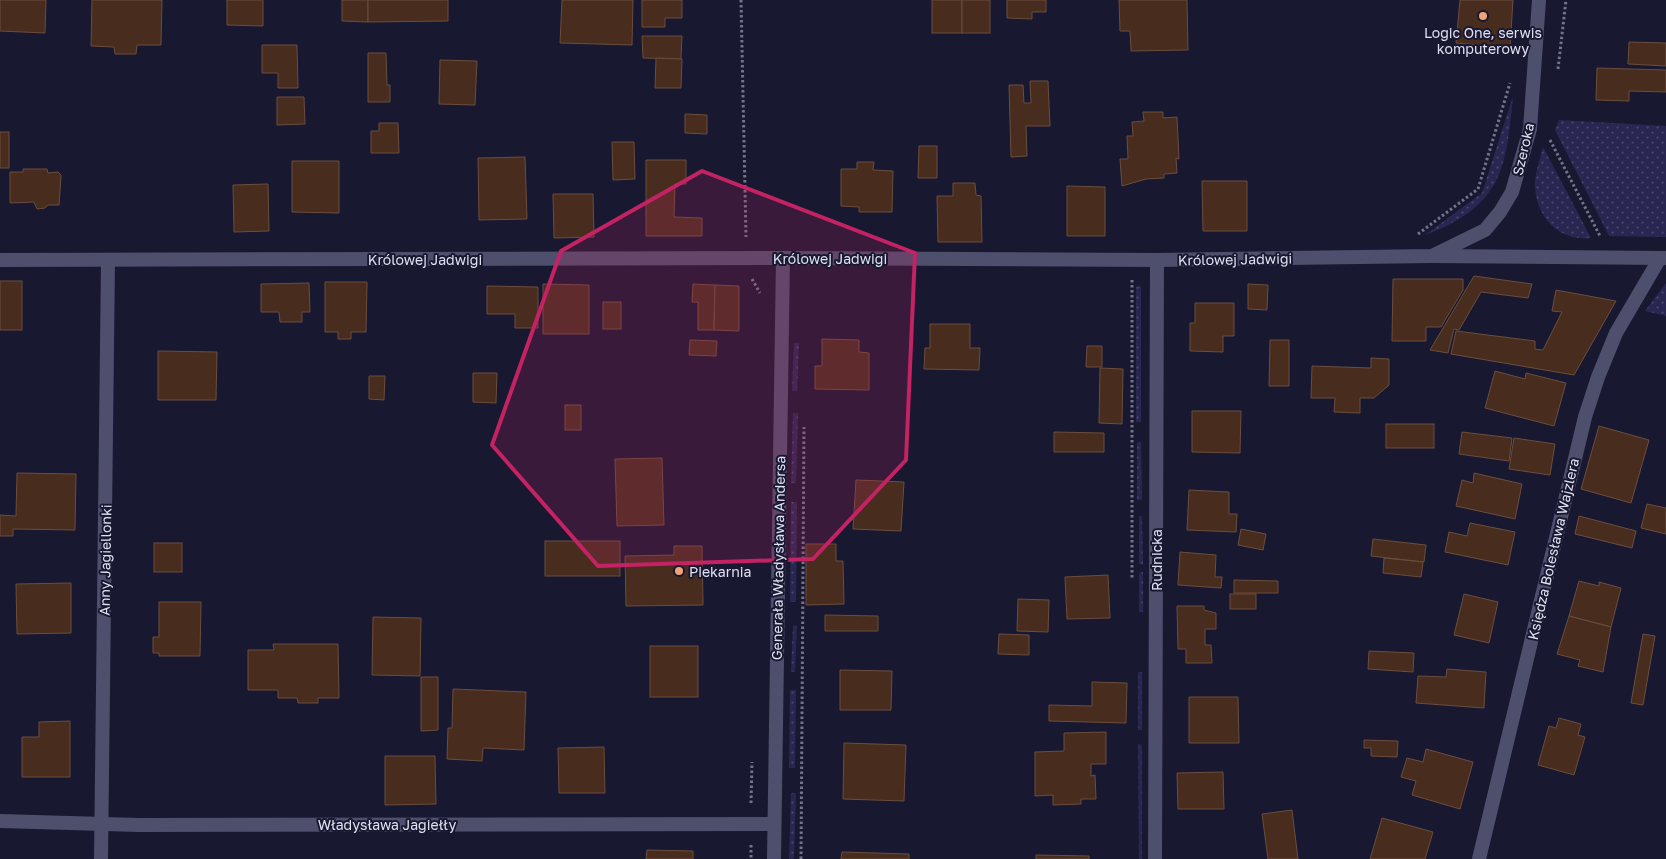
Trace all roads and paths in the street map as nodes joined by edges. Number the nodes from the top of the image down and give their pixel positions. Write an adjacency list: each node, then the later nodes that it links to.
1 (741, 0): 8 (path)
2 (1539, 0): 9 (street, Szeroka)
3 (1566, 0): 4 (path)
4 (1557, 74)
5 (1512, 77): 7 (path)
6 (1549, 138): 10 (path)
7 (1416, 235)
8 (746, 243)
9 (1432, 256): 10 (street, Królowej Jadwigi); 14 (street, Królowej Jadwigi)
10 (1610, 257): 12 (street, Królowej Jadwigi)
11 (783, 258): 14 (street, Królowej Jadwigi); 15 (street, Królowej Jadwigi); 21 (street, Generała Władysława Andersa)
12 (1663, 258): 26 (street, Księdza Bolesława Wajzlera)
13 (0, 260): 15 (street, Królowej Jadwigi)
14 (1157, 260): 25 (street, Rudnicka)
15 (108, 261): 20 (street, Anny Jagiellonki)
16 (1132, 276): 18 (path)
17 (804, 423): 24 (path)
18 (1132, 589)
19 (0, 821): 20 (street, Władysława Jagiełły)
20 (100, 823): 21 (street, Władysława Jagiełły); 22 (street, Anny Jagiellonki)
21 (774, 824): 23 (street, Generała Władysława Andersa)
22 (101, 859)
23 (774, 859)
24 (801, 859)
25 (1154, 859)
26 (1478, 859)

